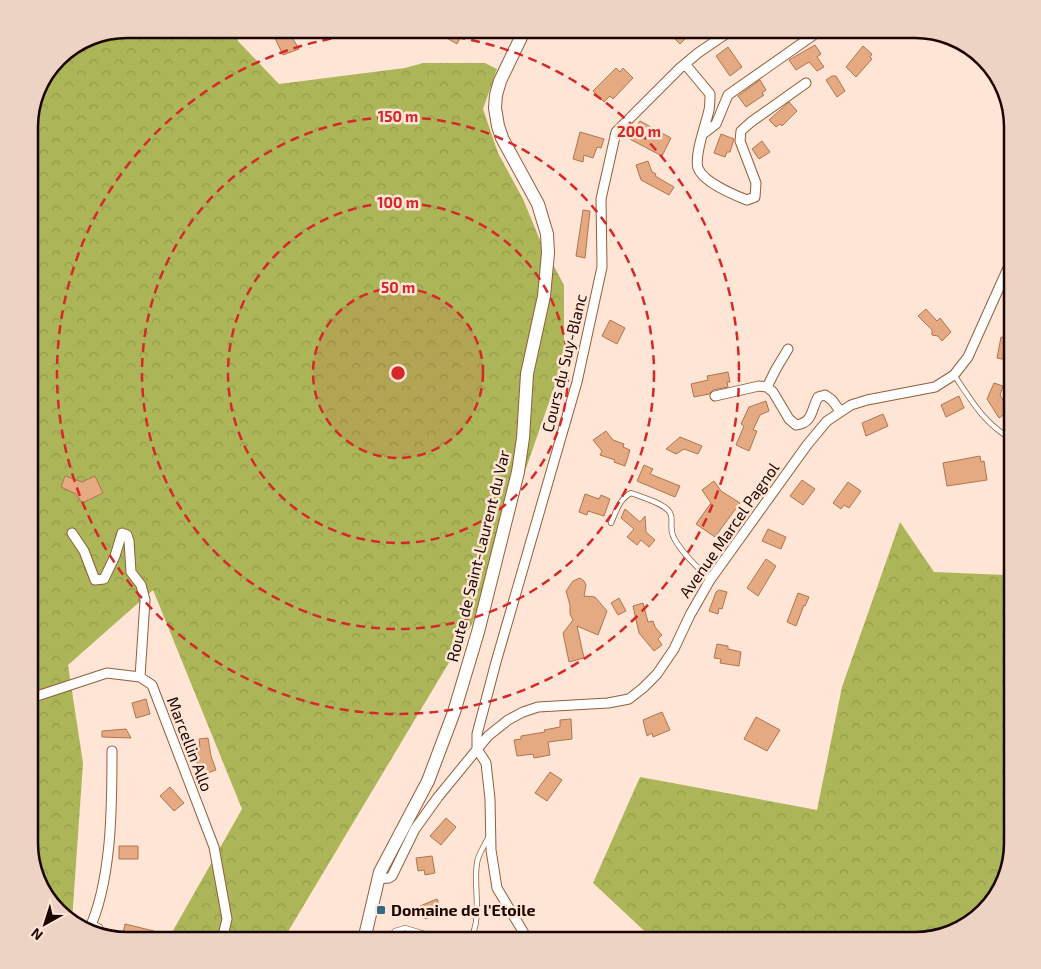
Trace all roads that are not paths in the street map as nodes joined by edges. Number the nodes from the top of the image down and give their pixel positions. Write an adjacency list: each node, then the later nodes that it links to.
1 (521, 38): 22 (main road, Route de Saint-Laurent du Var)
2 (720, 38): 4 (street, Cours du Suy-Blanc)
3 (809, 38): 6 (street)
4 (685, 64): 6 (street); 19 (street, Cours du Suy-Blanc)
5 (806, 83): 6 (street)
6 (703, 134)
7 (1003, 279): 9 (street, Avenue Marcel Pagnol)
8 (788, 349): 10 (street)
9 (954, 375): 12 (street, Avenue Marcel Pagnol); 13 (lane)
10 (767, 387): 11 (street); 12 (street)
11 (715, 396)
12 (840, 411): 16 (street, Avenue Marcel Pagnol)
13 (1003, 434)
14 (611, 523): 16 (lane)
15 (72, 533): 17 (street)
16 (710, 580): 19 (street, Avenue Marcel Pagnol)
17 (140, 677): 18 (street); 24 (street, Marcellin Allo)
18 (38, 696)
19 (477, 749): 21 (street); 22 (street, Avenue Marcel Pagnol)
20 (112, 751): 23 (street)
21 (491, 832): 28 (lane); 29 (street)
22 (377, 879): 25 (main road, Route de Saint-Laurent du Var)
23 (91, 924)
24 (224, 932)
25 (366, 932)
26 (394, 932): 27 (lane)
27 (418, 932)
28 (473, 932)
29 (523, 932)

